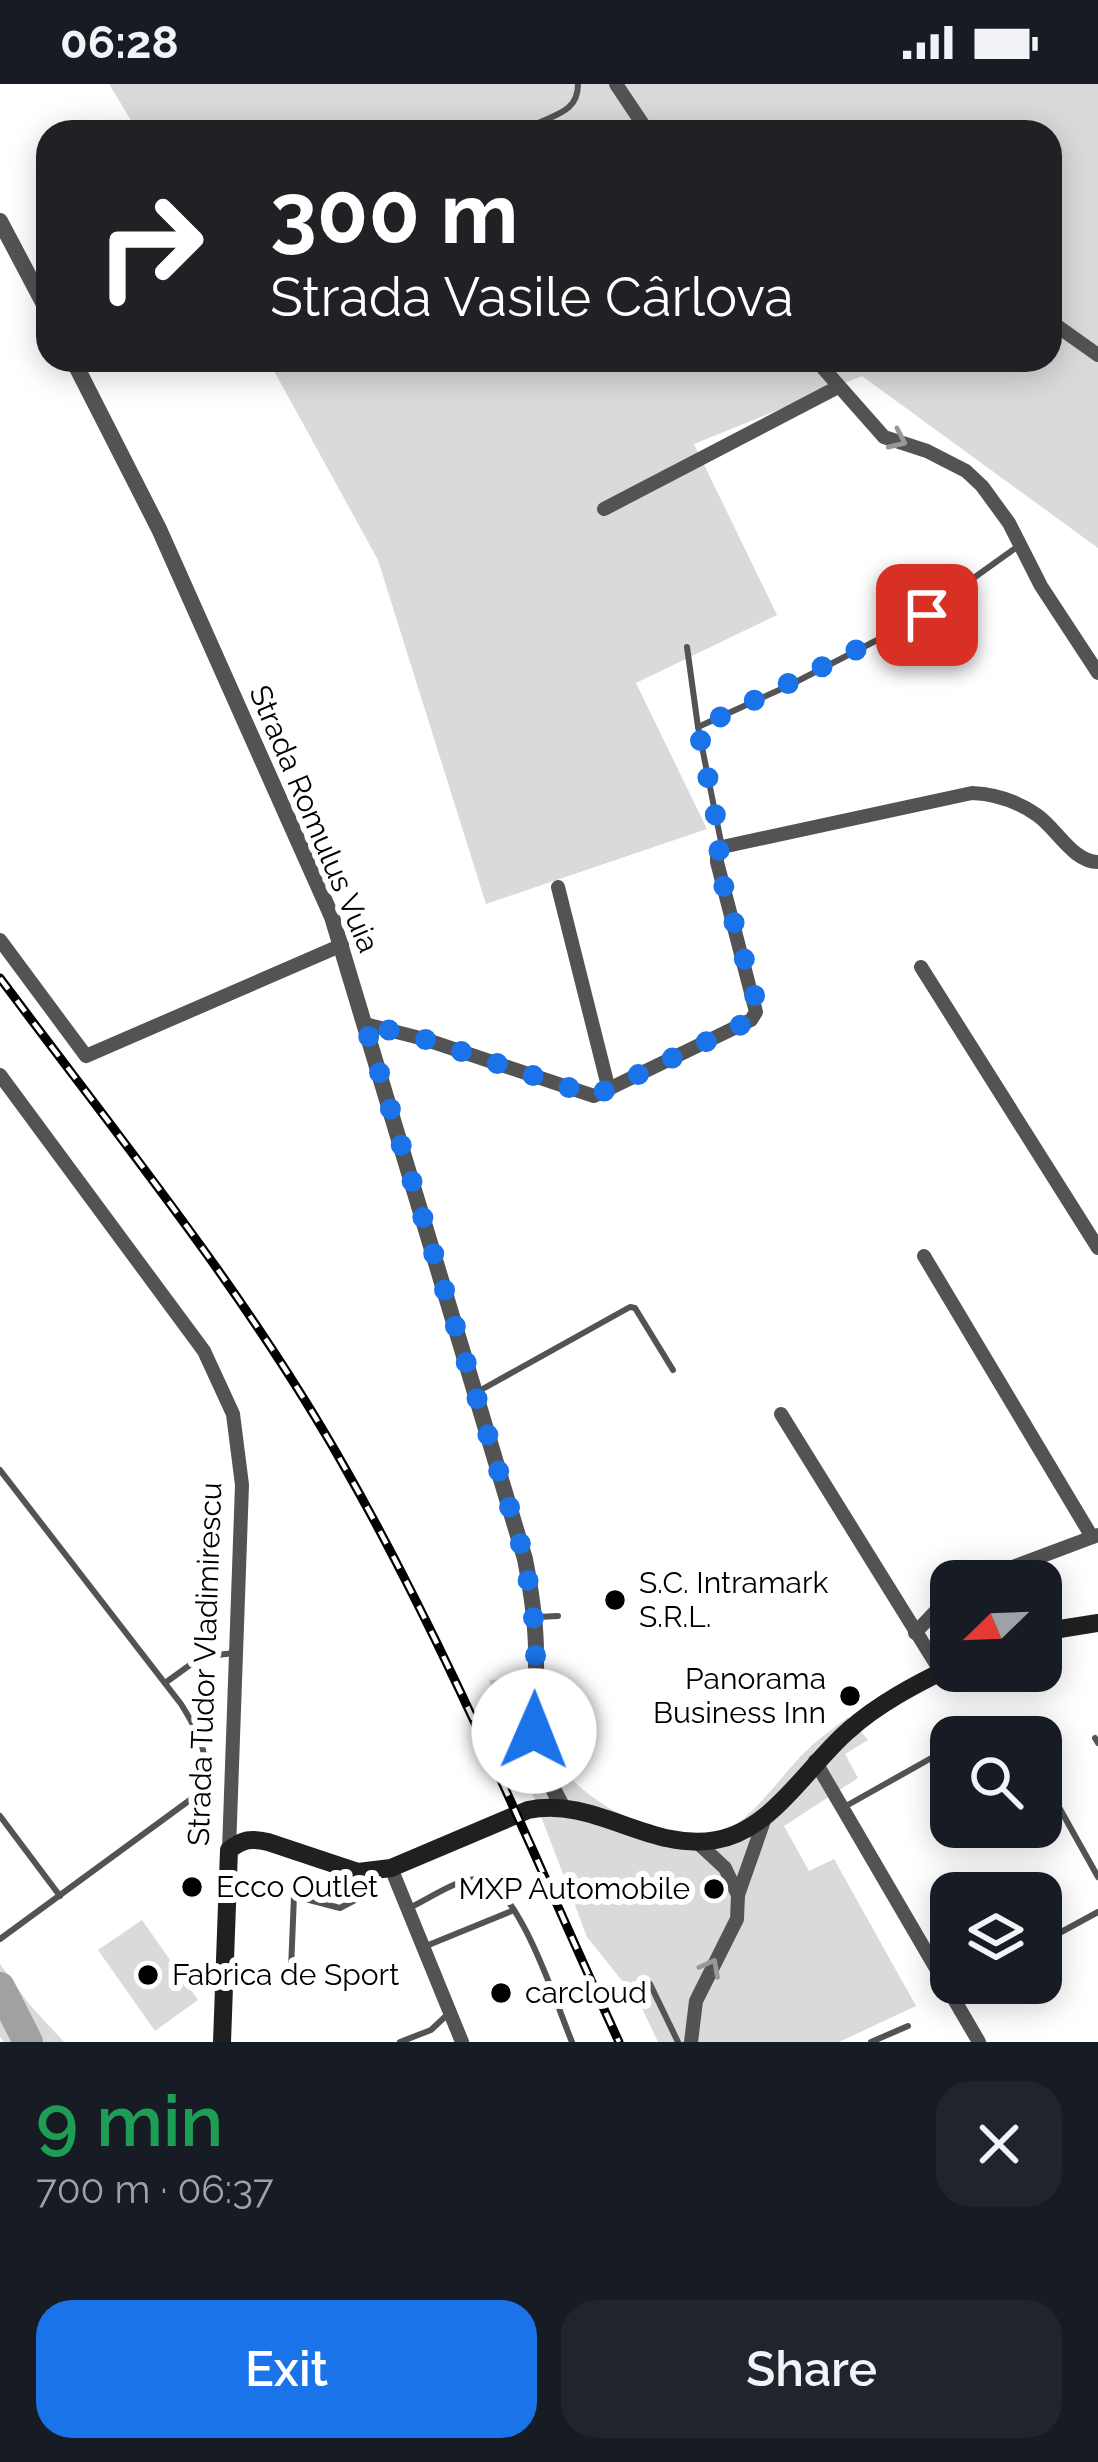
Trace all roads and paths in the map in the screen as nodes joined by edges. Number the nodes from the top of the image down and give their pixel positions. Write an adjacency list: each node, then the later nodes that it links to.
1 (578, 84): 3 (lane)
2 (616, 84): 4 (street)
3 (545, 120)
4 (640, 120)
5 (0, 221): 6 (street)
6 (36, 289)
7 (1062, 330): 8 (street)
8 (1098, 355)
9 (79, 372): 21 (street, Strada Romulus Vuia)
10 (825, 372): 11 (street)
11 (838, 387): 12 (street); 13 (street, one-way to 13)
12 (604, 509)
13 (1020, 544): 15 (street); 16 (lane)
14 (687, 646): 16 (lane)
15 (1098, 673)
16 (698, 728): 17 (lane)
17 (719, 850): 18 (street); 25 (street)
18 (1097, 863)
19 (558, 886): 25 (street)
20 (0, 940): 21 (street)
21 (342, 945): 23 (street, Strada Romulus Vuia)
22 (921, 967): 26 (street)
23 (365, 1024): 25 (street); 29 (street, Strada Romulus Vuia)
24 (0, 1075): 41 (street, Strada Tudor Vladimirescu)
25 (609, 1090)
26 (1098, 1248)
27 (924, 1256): 32 (street)
28 (673, 1370): 29 (lane)
29 (476, 1393): 35 (street, Strada Romulus Vuia)
30 (781, 1414): 39 (street)
31 (0, 1470): 43 (lane)
32 (1095, 1536): 33 (street)
33 (1031, 1560)
34 (558, 1616): 35 (lane)
35 (535, 1617): 46 (street, Strada Romulus Vuia)
36 (930, 1617): 39 (street)
37 (1098, 1623): 38 (main road)
38 (1062, 1629)
39 (915, 1633): 40 (street)
40 (930, 1651)
41 (234, 1653): 43 (lane); 52 (street, Strada Tudor Vladimirescu)
42 (930, 1679): 45 (main road)
43 (165, 1683): 57 (lane)
44 (930, 1758): 47 (lane)
45 (815, 1761): 47 (street); 49 (main road)
46 (562, 1806): 51 (main road); 53 (main road)
47 (843, 1808): 64 (street)
48 (1062, 1813): 55 (lane)
49 (766, 1815): 51 (main road); 56 (street)
50 (0, 1816): 57 (lane)
51 (697, 1842): 56 (street)
52 (229, 1850): 54 (main road); 70 (main road, Strada Tudor Vladimirescu)
53 (391, 1868): 54 (main road); 58 (street)
54 (370, 1873): 65 (lane)
55 (1098, 1877)
56 (738, 1895): 75 (street, one-way to 56)
57 (59, 1896): 62 (lane)
58 (409, 1908): 59 (lane); 63 (street)
59 (514, 1910): 63 (lane); 73 (lane)
60 (1098, 1912): 61 (lane)
61 (1062, 1932)
62 (2, 1937)
63 (423, 1947): 68 (street)
64 (930, 1958)
65 (291, 1969)
66 (650, 1984): 74 (lane)
67 (957, 2004): 77 (street)
68 (450, 2013): 71 (lane); 72 (street)
69 (908, 2026): 76 (lane)
70 (222, 2042)
71 (400, 2042)
72 (461, 2042)
73 (572, 2042)
74 (678, 2042)
75 (691, 2042)
76 (872, 2042)
77 (979, 2042)

